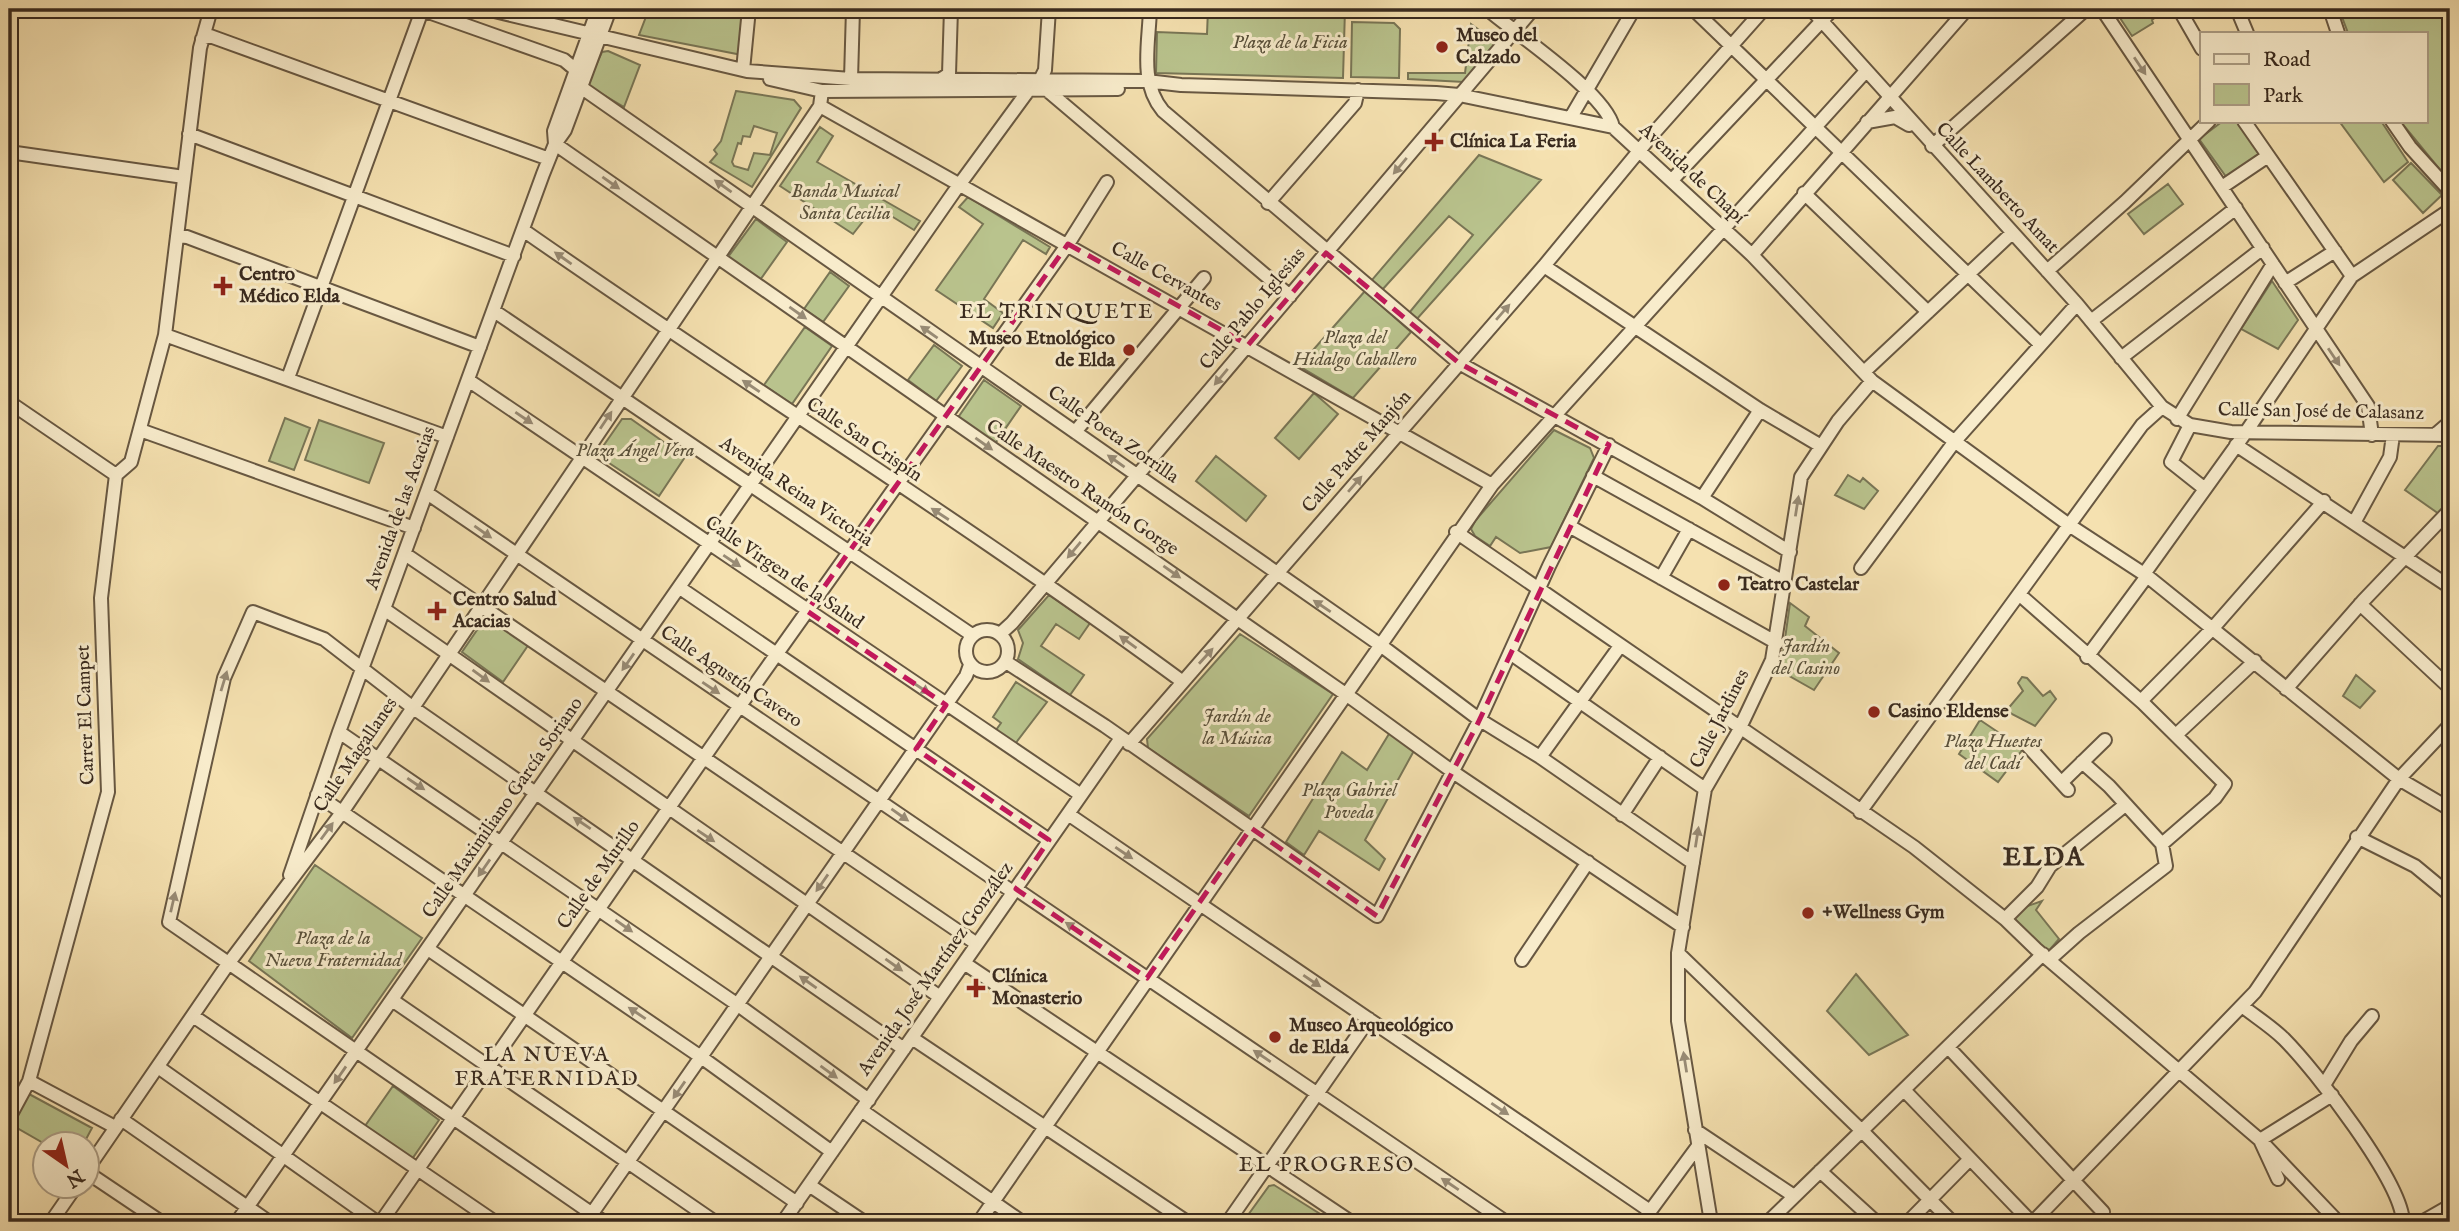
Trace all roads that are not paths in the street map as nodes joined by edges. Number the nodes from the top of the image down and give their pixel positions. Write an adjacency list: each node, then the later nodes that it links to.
1 (211, 9): 30 (street, Carrer El Campet)
2 (486, 9): 29 (street, Avenida de Chapí)
3 (598, 9): 29 (street)
4 (610, 9): 29 (street)
5 (749, 9): 34 (street)
6 (853, 9): 37 (street)
7 (951, 9): 38 (street)
8 (1049, 9): 39 (street)
9 (1150, 9): 40 (street)
10 (1487, 9): 26 (street)
11 (1533, 9): 26 (street, Calle Pablo Iglesias)
12 (1634, 9): 43 (street)
13 (1693, 9): 31 (street)
14 (1811, 9): 25 (street, Calle Lamberto Amat)
15 (1833, 9): 25 (street)
16 (1948, 9): 24 (street)
17 (2086, 9): 63 (street)
18 (2102, 9): 61 (street, one-way to 61)
19 (2179, 9): 32 (street)
20 (2237, 9): 27 (street)
21 (2330, 9): 28 (street)
22 (423, 10): 33 (street); 49 (street)
23 (1762, 10): 31 (street, Calle Padre Manjón)
24 (1962, 14): 48 (street)
25 (1821, 21): 35 (street, Calle Lamberto Amat); 36 (street)
26 (1516, 29): 43 (street); 47 (street, Calle Pablo Iglesias)
27 (2247, 32)
28 (2337, 32)
29 (594, 36): 33 (street, Avenida de las Acacias); 34 (street, Avenida de Chapí); 41 (street, Avenida de las Acacias)
30 (202, 39): 49 (street); 60 (street, Carrer El Campet)
31 (1732, 45): 36 (street); 64 (street, Calle Padre Manjón)
32 (2200, 46)
33 (576, 70): 62 (street, Avenida de las Acacias)
34 (745, 70): 37 (street, Avenida de Chapí); 44 (street, Avenida de Chapí)
35 (1866, 71): 48 (street, Calle Lamberto Amat); 57 (street)
36 (1766, 78): 57 (street); 70 (street)
37 (851, 79): 38 (street, Avenida de Chapí)
38 (940, 80): 39 (street, Avenida de Chapí)
39 (1044, 85): 40 (street, Avenida de Chapí); 45 (street, Calle Maximiliano García Soriano); 100 (street)
40 (1148, 85): 42 (street, Avenida de Chapí); 77 (street)
41 (582, 88): 62 (street, Avenida de las Acacias); 78 (street, Calle Poeta Zorrilla, one-way to 41)
42 (1358, 90): 47 (street, Avenida de Chapí); 77 (street)
43 (1586, 90): 52 (street); 58 (street)
44 (822, 91): 46 (street, Avenida de Chapí); 50 (street)
45 (1028, 91): 46 (street, Avenida de Chapí); 51 (street, Calle Maximiliano García Soriano)
46 (982, 92): 51 (street)
47 (1459, 95): 52 (street, Avenida de Chapí); 88 (street, Calle Pablo Iglesias, one-way to 88)
48 (1889, 98): 53 (street); 59 (street, Calle Lamberto Amat)
49 (390, 101): 68 (street); 76 (street)
50 (820, 106): 72 (street, Calle Cervantes); 78 (street, Calle Magallanes)
51 (1009, 117): 72 (street, Calle Maximiliano García Soriano)
52 (1571, 117): 58 (street, Avenida de Chapí)
53 (1867, 122): 59 (street); 65 (street)
54 (2208, 122): 61 (street)
55 (2245, 122): 67 (street)
56 (2393, 122): 74 (street)
57 (1815, 126): 65 (street); 81 (street)
58 (1613, 127): 64 (street, Avenida de Chapí)
59 (1918, 131): 63 (street, Calle Lamberto Amat)
60 (189, 134): 69 (street, Carrer El Campet); 76 (street)
61 (2189, 140): 73 (street); 94 (street)
62 (555, 144): 68 (street, Avenida de las Acacias); 91 (street, Calle Maestro Ramón Gorge, one-way to 91)
63 (1932, 146): 83 (street, Calle Lamberto Amat)
64 (1639, 150): 70 (street, Avenida de Chapí); 93 (street, Calle Padre Manjón)
65 (1840, 151): 75 (street); 95 (street)
66 (9, 152): 69 (street)
67 (2268, 156): 73 (street); 87 (street)
68 (549, 159): 82 (street, Avenida de las Acacias)
69 (184, 177): 84 (street, Carrer El Campet)
70 (1672, 180): 81 (street, Avenida de Chapí)
71 (1107, 182): 85 (street, Calle de Murillo)
72 (959, 186): 85 (street, Calle Cervantes); 101 (street, Calle Maximiliano García Soriano)
73 (2222, 187): 79 (street)
74 (2450, 191)
75 (1804, 193): 89 (street); 105 (street)
76 (355, 196): 90 (street); 99 (street)
77 (1268, 203): 88 (street)
78 (752, 206): 91 (street, Calle Magallanes); 101 (street, Calle Poeta Zorrilla)
79 (2236, 208): 86 (street); 106 (street)
80 (2450, 210): 96 (street)
81 (1722, 228): 89 (street, Avenida de Chapí); 107 (street)
82 (523, 230): 90 (street, Avenida de las Acacias); 109 (street, Calle San Crispín, one-way to 82)
83 (2012, 233): 94 (street, Calle Lamberto Amat); 95 (street, Calle Jardines)
84 (177, 236): 99 (street); 110 (street, Carrer El Campet)
85 (1068, 244): 103 (street, Calle Cervantes); 117 (street, Calle de Murillo)
86 (2263, 248): 92 (street); 115 (street)
87 (2335, 251): 96 (street); 98 (street)
88 (1326, 253): 100 (street, Calle Pablo Iglesias); 116 (street)
89 (1752, 255): 118 (street, Avenida de Chapí)
90 (514, 256): 104 (street, Avenida de las Acacias)
91 (717, 257): 109 (street, Calle Magallanes); 114 (street, Calle Maestro Ramón Gorge, one-way to 114)
92 (2273, 264): 98 (street); 128 (street)
93 (1544, 266): 107 (street); 116 (street, Calle Padre Manjón, one-way to 93)
94 (2047, 271): 102 (street, Calle Lamberto Amat)
95 (1968, 274): 105 (street, Calle Jardines); 111 (street)
96 (2352, 276): 108 (street)
97 (1203, 278): 103 (street)
98 (2285, 283): 108 (street)
99 (321, 288): 113 (street); 119 (street)
100 (1290, 296): 112 (street, Calle Pablo Iglesias)
101 (881, 298): 114 (street, Calle Maximiliano García Soriano); 117 (street, Calle Poeta Zorrilla, one-way to 101)
102 (2077, 304): 106 (street, Calle San José de Calasanz); 111 (street)
103 (1178, 306): 112 (street, Calle Cervantes); 132 (street)
104 (494, 311): 113 (street, Avenida de las Acacias); 121 (street, Avenida Reina Victoria)
105 (1928, 312): 118 (street, Calle Jardines)
106 (2091, 321): 115 (street, Calle San José de Calasanz)
107 (1635, 324): 124 (street); 125 (street)
108 (2316, 330): 133 (street); 136 (street, one-way to 136)
109 (668, 331): 121 (street, Calle Magallanes); 127 (street, Calle San Crispín, one-way to 109)
110 (165, 335): 119 (street); 131 (street, Carrer El Campet)
111 (2040, 344): 140 (street)
112 (1248, 345): 134 (street, Calle Cervantes); 146 (street, Calle Pablo Iglesias, one-way to 146)
113 (480, 347): 120 (street, Avenida de las Acacias)
114 (847, 347): 126 (street, Calle Maestro Ramón Gorge); 127 (street, Calle Maximiliano García Soriano)
115 (2121, 358): 123 (street, Calle San José de Calasanz)
116 (1459, 363): 125 (street); 134 (street, Calle Padre Manjón)
117 (981, 368): 126 (street, Calle de Murillo); 132 (street, Calle Poeta Zorrilla)
118 (1868, 376): 140 (street, Avenida de Chapí); 143 (street, Calle Jardines)
119 (288, 378): 139 (street)
120 (468, 380): 139 (street, Avenida de las Acacias); 144 (street, Calle Virgen de la Salud, one-way to 144)
121 (621, 398): 144 (street, Calle Magallanes, one-way to 121); 148 (street, Avenida Reina Victoria)
122 (9, 402): 145 (street)
123 (2162, 407): 128 (street, Calle San José de Calasanz); 158 (street)
124 (1760, 410): 143 (street); 153 (street)
125 (1554, 414): 142 (street); 149 (street)
126 (946, 417): 150 (street, Calle de Murillo); 156 (street, Calle Maestro Ramón Gorge, one-way to 156)
127 (798, 418): 148 (street, Calle Maximiliano García Soriano); 150 (street, Calle San Crispín)
128 (2177, 419): 130 (street, Calle San José de Calasanz)
129 (2450, 422): 135 (street)
130 (2190, 425): 133 (street, Calle San José de Calasanz); 151 (street)
131 (140, 430): 145 (street, Carrer El Campet); 160 (street)
132 (1075, 432): 146 (street, Calle Poeta Zorrilla, one-way to 132)
133 (2246, 432): 136 (street, Calle San José de Calasanz); 141 (street)
134 (1397, 434): 149 (street, Calle Cervantes); 170 (street, Calle Padre Manjón, one-way to 134)
135 (2436, 434): 137 (street, Calle San José de Calasanz); 138 (street, Calle San José de Calasanz)
136 (2372, 435): 137 (street, Calle San José de Calasanz)
137 (2393, 435): 157 (street)
138 (2450, 435)
139 (447, 437): 152 (street, Avenida de las Acacias)
140 (1955, 440): 158 (street, Avenida de Chapí); 169 (street)
141 (2236, 444): 151 (street); 154 (street)
142 (1609, 445): 147 (street); 153 (street)
143 (1821, 446): 165 (street, Calle Jardines, one-way to 143)
144 (582, 456): 163 (street, Calle Virgen de la Salud); 167 (street, Calle Magallanes)
145 (116, 475): 282 (street, Carrer El Campet)
146 (1137, 476): 156 (street, Calle Pablo Iglesias); 170 (street, Calle Poeta Zorrilla)
147 (1593, 476): 159 (street); 161 (street)
148 (752, 485): 163 (street, Calle Maximiliano García Soriano); 164 (street, Avenida Reina Victoria)
149 (1492, 485): 162 (street)
150 (897, 486): 164 (street, Calle de Murillo); 174 (street, Calle San Crispín, one-way to 150)
151 (2205, 489): 171 (street)
152 (427, 493): 160 (street, Avenida de las Acacias); 167 (street, Calle Agustín Cavero, one-way to 167)
153 (1702, 498): 165 (street)
154 (2324, 501): 157 (street); 184 (street)
155 (2450, 510): 168 (street)
156 (1098, 522): 174 (street, Calle Pablo Iglesias, one-way to 174); 183 (street, Calle Maestro Ramón Gorge, one-way to 183)
157 (2355, 522): 168 (street)
158 (2069, 525): 171 (street, Avenida de Chapí); 178 (street)
159 (1569, 526): 172 (street); 177 (street)
160 (414, 528): 166 (street, Avenida de las Acacias)
161 (1689, 529): 172 (street); 173 (street)
162 (1457, 533): 177 (street); 189 (street)
163 (709, 546): 176 (street, Calle Maximiliano García Soriano); 182 (street, Calle Virgen de la Salud, one-way to 182)
164 (850, 551): 182 (street, Calle de Murillo); 186 (street, Avenida Reina Victoria)
165 (1790, 552): 173 (street, Calle Jardines)
166 (405, 555): 180 (street); 181 (street, Avenida de las Acacias)
167 (516, 555): 180 (street, Calle Magallanes); 187 (street, Calle Agustín Cavero)
168 (2406, 558): 175 (street); 179 (street)
169 (1861, 568)
170 (1277, 575): 183 (street, Calle Padre Manjón); 189 (street, Calle Poeta Zorrilla, one-way to 170)
171 (2146, 575): 184 (street, Avenida de Chapí); 194 (street)
172 (1661, 578): 188 (street)
173 (1784, 582): 188 (street, Calle Jardines)
174 (1046, 583): 185 (street, Calle Pablo Iglesias); 199 (street, Calle San Crispín, one-way to 174)
175 (2450, 587)
176 (680, 588): 187 (street, Calle Maximiliano García Soriano); 193 (street)
177 (1538, 591): 190 (street); 192 (street)
178 (2020, 595): 194 (street); 235 (street)
179 (2360, 604): 200 (street); 201 (street)
180 (482, 605): 191 (street, Calle Magallanes); 202 (street)
181 (384, 609): 191 (street); 198 (street, Avenida de las Acacias)
182 (807, 611): 193 (street, Calle de Murillo); 206 (street, Calle Virgen de la Salud, one-way to 206)
183 (1238, 620): 199 (street, Calle Padre Manjón, one-way to 183); 203 (street, Calle Maestro Ramón Gorge)
184 (2213, 628): 195 (street, Avenida de Chapí); 204 (street)
185 (1000, 634): 186 (street); 196 (street)
186 (972, 635): 197 (street)
187 (643, 641): 202 (street, Calle Maximiliano García Soriano, one-way to 202); 208 (street, Calle Agustín Cavero, one-way to 208)
188 (1777, 643): 211 (street, Calle Jardines)
189 (1379, 644): 203 (street); 209 (street, Calle Poeta Zorrilla)
190 (1620, 646): 205 (street); 211 (street)
191 (449, 653): 207 (street, Calle Magallanes); 216 (street, one-way to 216)
192 (1510, 653): 205 (street); 209 (street)
193 (776, 655): 208 (street, Calle de Murillo); 218 (street)
194 (2087, 657): 204 (street)
195 (2255, 661): 201 (street, Avenida de Chapí); 213 (street)
196 (1006, 662): 197 (street); 215 (street)
197 (970, 665): 206 (street)
198 (361, 669): 207 (street); 212 (street, Avenida de las Acacias); 264 (street, one-way to 198)
199 (1183, 682): 215 (street, Calle Padre Manjón)
200 (2450, 688)
201 (2286, 690): 225 (street, Avenida de Chapí)
202 (607, 692): 216 (street, Calle Maximiliano García Soriano); 219 (street)
203 (1345, 693): 224 (street, Calle Maestro Ramón Gorge); 238 (street)
204 (2141, 701): 213 (street)
205 (1580, 702): 220 (street); 221 (street)
206 (946, 705): 218 (street); 229 (street, Calle Virgen de la Salud)
207 (412, 707): 222 (street, Calle Magallanes); 227 (street)
208 (739, 707): 219 (street, Calle de Murillo); 230 (street, Calle Agustín Cavero)
209 (1480, 720): 220 (street, Calle Poeta Zorrilla); 224 (street)
210 (2450, 725): 225 (street)
211 (1741, 727): 226 (street, Calle Jardines); 235 (street)
212 (339, 732): 222 (street); 228 (street, Avenida de las Acacias)
213 (2177, 734): 242 (street)
214 (2105, 740): 223 (street)
215 (1125, 741): 229 (street, Avenida José Martínez González); 238 (street)
216 (572, 742): 227 (street, Calle Maximiliano García Soriano); 232 (street)
217 (2027, 745): 223 (street)
218 (916, 749): 230 (street); 240 (street)
219 (704, 757): 232 (street, Calle de Murillo); 243 (street)
220 (1540, 757): 237 (street, Calle Poeta Zorrilla)
221 (1660, 757): 226 (street); 237 (street)
222 (378, 758): 234 (street, Calle Magallanes); 241 (street, one-way to 241)
223 (2082, 762): 231 (street)
224 (1453, 772): 238 (street); 245 (street, Calle Maestro Ramón Gorge)
225 (2399, 779): 233 (street, Avenida de Chapí); 239 (street)
226 (1705, 789): 246 (street, Calle Jardines, one-way to 226)
227 (537, 792): 241 (street, Calle Maximiliano García Soriano); 244 (street, one-way to 227)
228 (317, 795): 234 (street); 247 (street, Avenida de las Acacias)
229 (1081, 795): 236 (street, Avenida José Martínez González)
230 (879, 800): 243 (street); 248 (street, Calle Agustín Cavero, one-way to 248)
231 (2126, 805): 242 (street); 254 (street)
232 (668, 809): 244 (street, Calle de Murillo); 252 (street, one-way to 252)
233 (2450, 809)
234 (343, 811): 247 (street, Calle Magallanes, one-way to 234); 250 (street)
235 (1860, 812): 254 (street)
236 (1068, 814): 240 (street, Avenida José Martínez González); 251 (street, one-way to 251)
237 (1622, 815): 246 (street, Calle Poeta Zorrilla)
238 (1251, 829): 251 (street)
239 (2357, 838): 249 (street); 269 (street)
240 (1049, 841): 248 (street, Avenida José Martínez González)
241 (503, 842): 250 (street, Calle Maximiliano García Soriano, one-way to 250); 253 (street)
242 (2162, 844): 260 (street)
243 (843, 854): 252 (street, one-way to 252); 256 (street)
244 (634, 858): 253 (street, Calle de Murillo); 259 (street)
245 (1588, 862): 255 (street, Calle Maestro Ramón Gorge); 261 (street)
246 (1693, 863): 255 (street, Calle Jardines)
247 (286, 886): 264 (street, Calle Magallanes)
248 (1015, 890): 256 (street, Avenida José Martínez González); 265 (street, Calle Agustín Cavero, one-way to 248)
249 (2450, 895)
250 (465, 896): 257 (street, Calle Maximiliano García Soriano); 262 (street)
251 (1199, 904): 265 (street); 273 (street, one-way to 273)
252 (807, 905): 259 (street); 266 (street, one-way to 266)
253 (599, 909): 262 (street, Calle de Murillo); 268 (street, one-way to 268)
254 (2005, 919): 260 (street)
255 (1682, 927): 258 (street, Calle Jardines)
256 (977, 944): 263 (street, Avenida José Martínez González)
257 (428, 949): 267 (street, Calle Maximiliano García Soriano); 271 (street)
258 (1678, 953): 293 (street, Calle Jardines, one-way to 258); 294 (street)
259 (771, 956): 268 (street); 274 (street, one-way to 259)
260 (2046, 956): 275 (street); 281 (street)
261 (1522, 960)
262 (562, 962): 271 (street, Calle de Murillo); 278 (street, one-way to 262)
263 (964, 963): 266 (street, Avenida José Martínez González); 277 (street)
264 (229, 964): 270 (street, Calle Magallanes); 276 (street)
265 (1147, 978): 277 (street); 285 (street, Calle Agustín Cavero, one-way to 265)
266 (940, 997): 274 (street, Avenida José Martínez González)
267 (392, 1000): 276 (street, Calle Maximiliano García Soriano); 279 (street)
268 (738, 1005): 278 (street); 287 (street, one-way to 287)
269 (2242, 1006): 281 (street); 284 (street)
270 (193, 1016): 280 (street, Calle Magallanes); 286 (street)
271 (525, 1016): 279 (street, Calle de Murillo); 288 (street)
272 (2372, 1016): 284 (street)
273 (1369, 1019): 285 (street); 318 (street, one-way to 318)
274 (908, 1043): 287 (street, Avenida José Martínez González); 292 (street)
275 (1948, 1047): 283 (street); 308 (street)
276 (356, 1052): 286 (street, Calle Maximiliano García Soriano, one-way to 286); 290 (street)
277 (1097, 1052): 292 (street); 302 (street)
278 (701, 1057): 288 (street, one-way to 288); 298 (street)
279 (490, 1066): 290 (street, Calle de Murillo); 301 (street)
280 (158, 1067): 291 (street, Calle Magallanes); 299 (street)
281 (2181, 1071): 295 (street); 308 (street)
282 (29, 1082): 289 (street, Carrer El Campet); 291 (street)
283 (1904, 1090): 294 (street); 300 (street)
284 (2328, 1090): 295 (street); 347 (street)
285 (1317, 1094): 302 (street); 337 (street, Calle Agustín Cavero, one-way to 285)
286 (320, 1103): 299 (street, Calle Maximiliano García Soriano); 304 (street)
287 (865, 1105): 298 (street, Avenida José Martínez González); 314 (street)
288 (663, 1112): 301 (street); 315 (street)
289 (9, 1118)
290 (453, 1120): 304 (street, Calle de Murillo); 320 (street)
291 (118, 1123): 297 (street, Calle Magallanes); 317 (street)
292 (1044, 1127): 314 (street); 334 (street)
293 (1695, 1130): 296 (street, Calle Jardines); 311 (street)
294 (1862, 1131): 306 (street); 313 (street)
295 (2260, 1140): 307 (street); 345 (street)
296 (1698, 1146): 303 (street, Calle Jardines); 305 (street)
297 (102, 1149)
298 (832, 1152): 310 (street, Avenida José Martínez González)
299 (283, 1157): 317 (street, Calle Maximiliano García Soriano); 326 (street)
300 (1970, 1159): 313 (street); 343 (street)
301 (628, 1162): 320 (street); 329 (street)
302 (1267, 1166): 335 (street); 336 (street)
303 (1702, 1168): 305 (street); 339 (street, Calle Jardines)
304 (418, 1170): 326 (street, Calle de Murillo); 327 (street)
305 (1678, 1171): 318 (street)
306 (1821, 1171): 311 (street); 340 (street)
307 (2278, 1179)
308 (2073, 1180): 343 (street); 344 (street)
309 (102, 1181): 323 (street)
310 (809, 1185): 315 (street, Avenida José Martínez González); 331 (street)
311 (1794, 1196): 321 (street)
312 (66, 1200): 322 (street)
313 (1929, 1200): 341 (street); 342 (street)
314 (993, 1202): 332 (street); 333 (street)
315 (797, 1203): 330 (street, Avenida José Martínez González)
316 (2450, 1206): 348 (street)
317 (247, 1207): 324 (street, Calle Maximiliano García Soriano); 325 (street)
318 (1650, 1211): 338 (street)
319 (2450, 1216): 349 (street)
320 (589, 1218): 328 (street)
321 (1777, 1219)
322 (51, 1222)
323 (161, 1222)
324 (237, 1222)
325 (269, 1222)
326 (379, 1222)
327 (495, 1222)
328 (604, 1222)
329 (715, 1222)
330 (783, 1222)
331 (864, 1222)
332 (979, 1222)
333 (1022, 1222)
334 (1187, 1222)
335 (1228, 1222)
336 (1351, 1222)
337 (1506, 1222)
338 (1642, 1222)
339 (1711, 1222)
340 (1876, 1222)
341 (1908, 1222)
342 (1952, 1222)
343 (2032, 1222)
344 (2095, 1222)
345 (2338, 1222)
346 (2382, 1222): 347 (street)
347 (2402, 1222)
348 (2422, 1222)
349 (2444, 1222)

